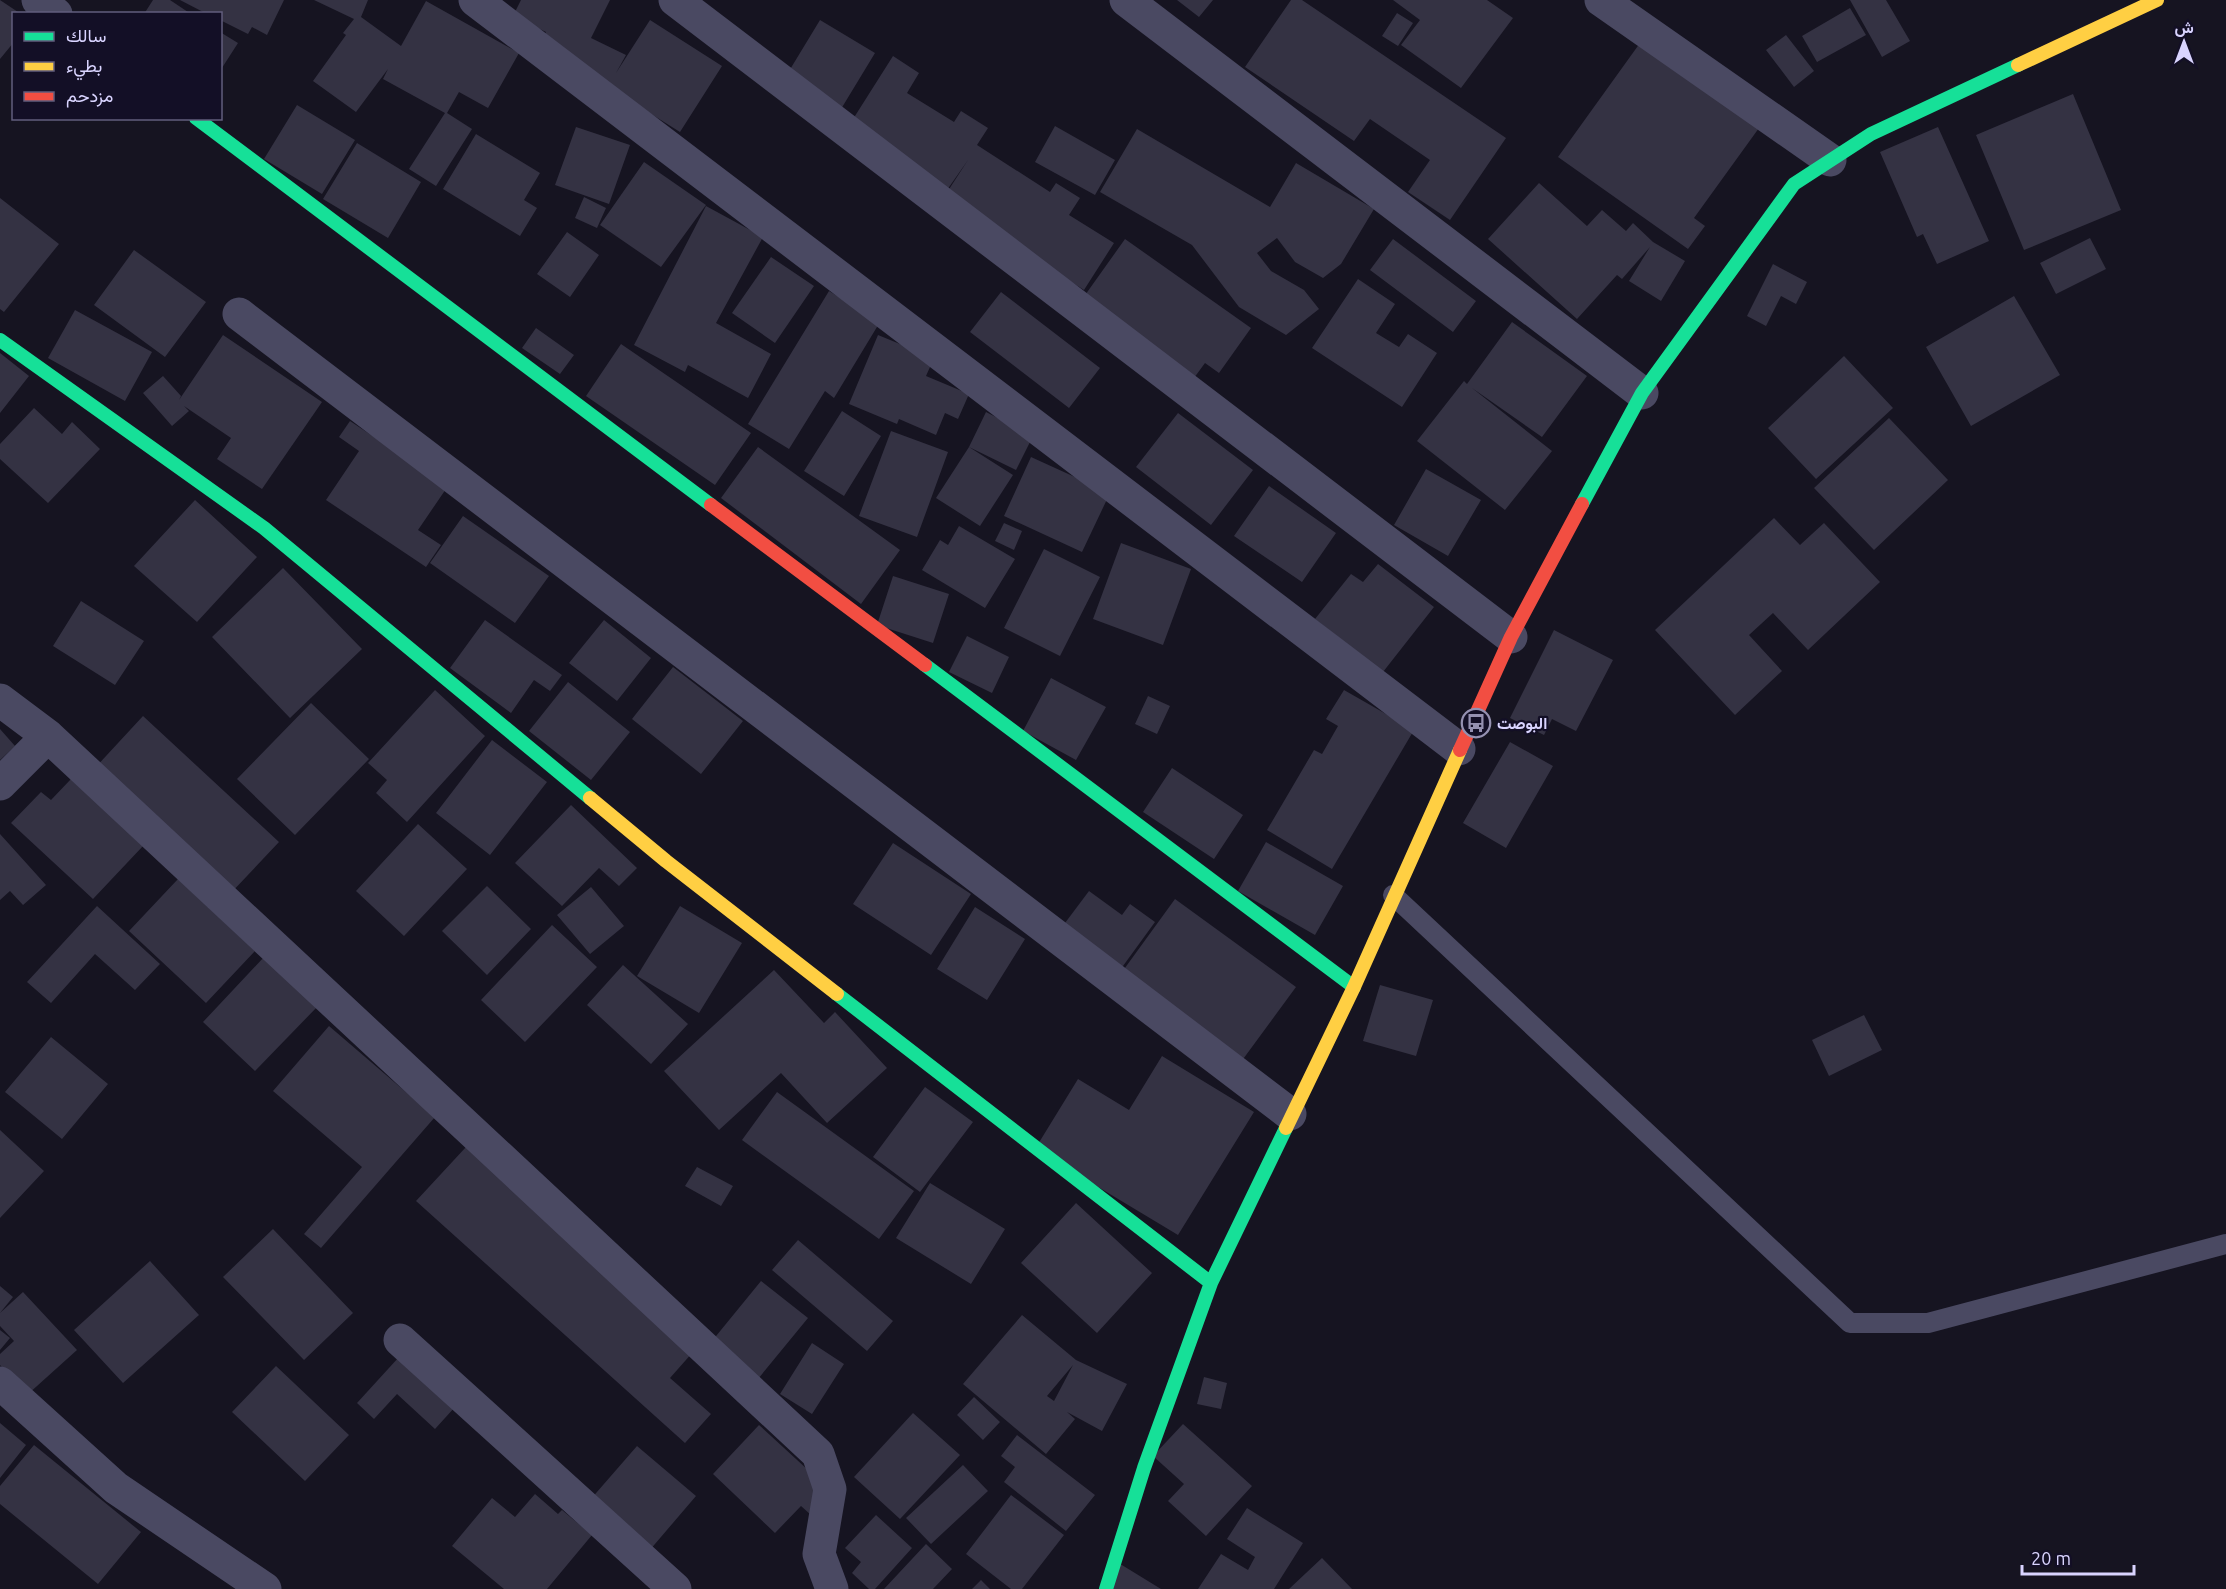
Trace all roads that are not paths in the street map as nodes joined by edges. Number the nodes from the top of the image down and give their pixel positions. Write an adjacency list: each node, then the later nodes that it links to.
1 (38, 0): 7 (street)
2 (475, 0): 16 (street)
3 (675, 0): 13 (street)
4 (1126, 0): 12 (street)
5 (1601, 0): 9 (street)
6 (2157, 0): 9 (street)
7 (53, 12)
8 (199, 120): 19 (street)
9 (1830, 160): 12 (street)
10 (239, 314): 20 (street)
11 (0, 340): 22 (street)
12 (1642, 393): 13 (street)
13 (1511, 637): 16 (street)
14 (0, 700): 15 (street)
15 (48, 736): 17 (street); 27 (street)
16 (1459, 749): 18 (street)
17 (0, 784)
18 (1393, 895): 19 (street); 21 (lane)
19 (1354, 987): 20 (street)
20 (1290, 1114): 22 (street)
21 (2226, 1244)
22 (1211, 1283): 28 (street)
23 (400, 1340): 26 (street)
24 (0, 1383): 25 (street)
25 (265, 1589)
26 (675, 1589)
27 (832, 1589)
28 (1106, 1589)

